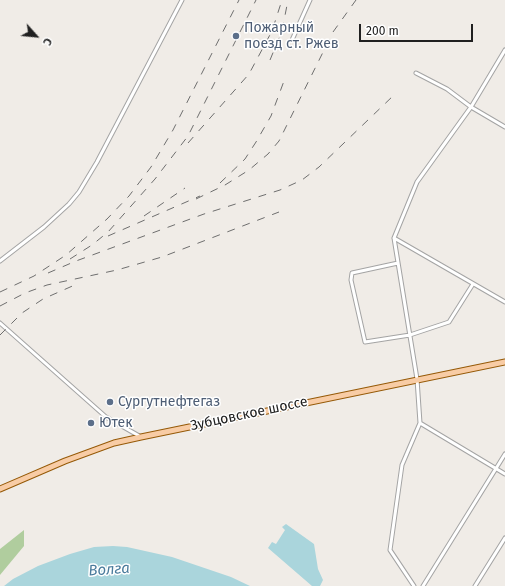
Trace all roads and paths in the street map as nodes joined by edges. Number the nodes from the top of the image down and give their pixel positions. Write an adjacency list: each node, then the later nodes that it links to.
1 (182, 0): 9 (street)
2 (310, 0): 3 (street)
3 (292, 40)
4 (505, 50): 6 (street)
5 (416, 73): 6 (street)
6 (471, 107): 7 (street); 8 (street)
7 (505, 127)
8 (394, 238): 10 (street); 11 (street)
9 (0, 261)
10 (398, 263): 14 (street); 14 (street)
11 (473, 284): 12 (street); 14 (street)
12 (505, 302)
13 (0, 323): 18 (street)
14 (410, 335): 16 (street)
15 (505, 362): 16 (main road, Зубцовское шоссе)
16 (417, 379): 17 (street); 18 (main road, Зубцовское шоссе)
17 (420, 423): 20 (street); 24 (street)
18 (141, 437): 22 (main road, Зубцовское шоссе)
19 (505, 454): 20 (street)
20 (496, 469): 21 (street); 25 (street)
21 (505, 474)
22 (0, 489)
23 (505, 538): 26 (street)
24 (414, 586)
25 (423, 586)
26 (475, 586)

